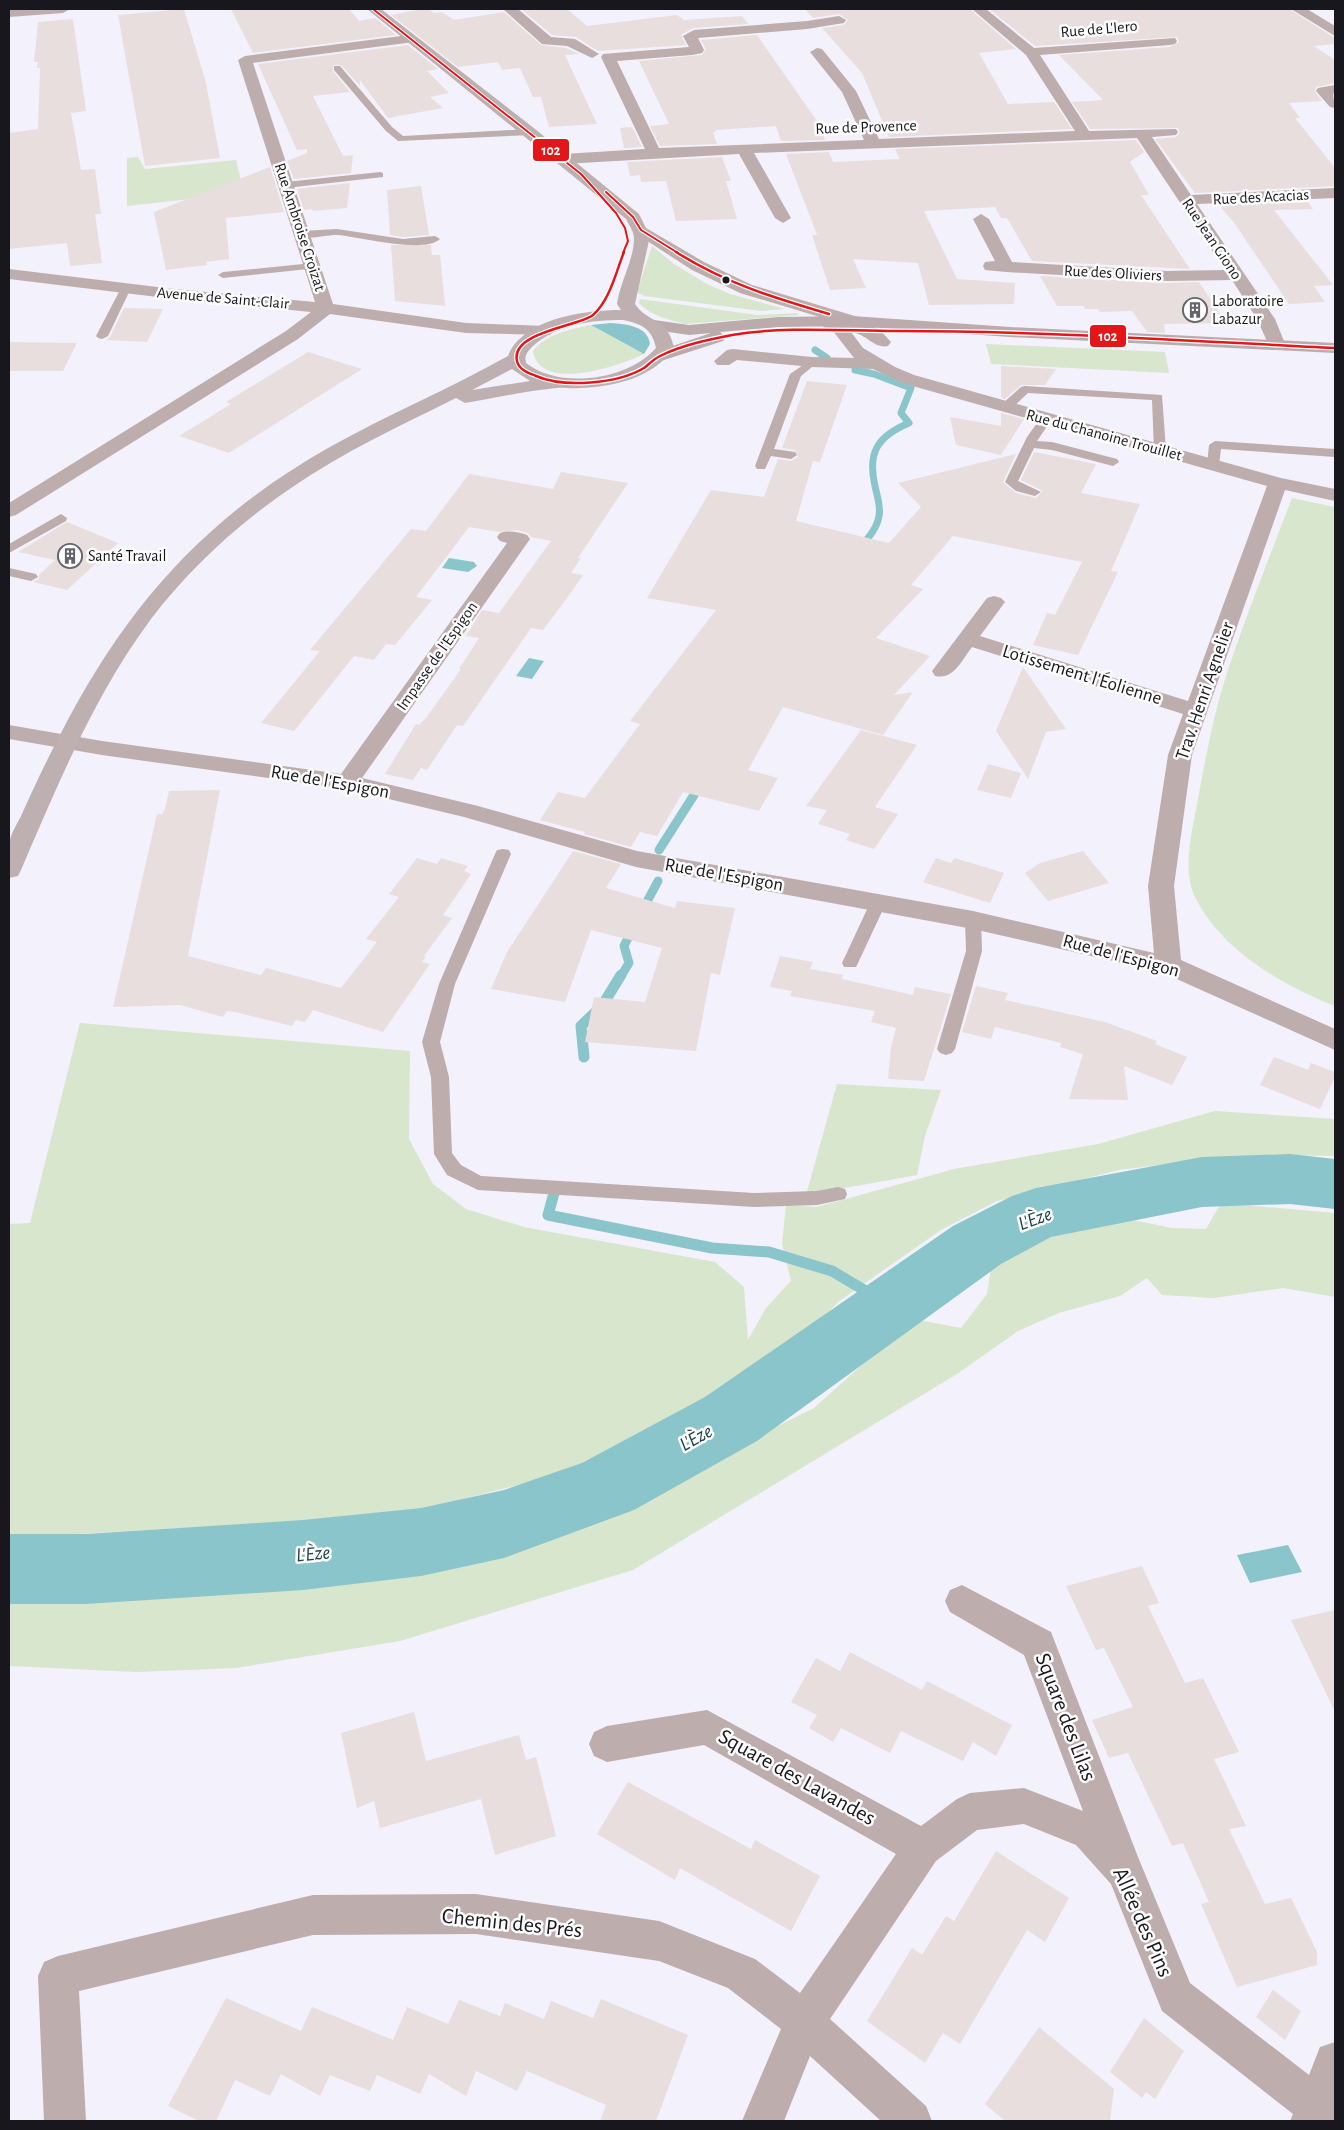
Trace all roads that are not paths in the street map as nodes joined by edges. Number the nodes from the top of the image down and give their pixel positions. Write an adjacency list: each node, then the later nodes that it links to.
1 (63, 9): 6 (street)
2 (373, 9): 9 (main road)
3 (510, 9): 13 (street)
4 (978, 9): 12 (street)
5 (1298, 9): 8 (street)
6 (9, 13)
7 (839, 20): 23 (street)
8 (1335, 32)
9 (410, 39): 17 (main road); 27 (street, Rue Ambroise Croizat)
10 (1170, 41): 12 (street, Rue de L'Iero)
11 (817, 52): 21 (street)
12 (1031, 52): 20 (street)
13 (592, 54)
14 (337, 68): 17 (lane)
15 (1335, 89): 16 (street)
16 (1335, 104)
17 (530, 132): 24 (main road)
18 (1171, 132): 19 (street, Rue de Provence)
19 (1142, 134): 20 (street, Rue de Provence); 29 (street, Rue Jean Giono)
20 (1084, 136): 21 (street, Rue de Provence)
21 (874, 145): 22 (street, Rue de Provence)
22 (744, 150): 23 (street, Rue de Provence); 30 (street)
23 (654, 153): 24 (street, Rue de Provence)
24 (563, 158): 25 (main road)
25 (581, 174): 32 (main road); 41 (main road)
26 (380, 175): 27 (lane)
27 (286, 186): 33 (street, Rue Ambroise Croizat)
28 (1335, 193): 29 (street, Rue des Acacias)
29 (1187, 200): 38 (street, Rue Jean Giono)
30 (782, 218)
31 (981, 219): 38 (street, Rue des Oliviers)
32 (640, 230): 42 (main road); 45 (street)
33 (302, 234): 34 (lane); 35 (street, Rue Ambroise Croizat)
34 (435, 239)
35 (313, 266): 37 (lane); 40 (street, Rue Ambroise Croizat)
36 (9, 274): 39 (street, Avenue de Saint-Clair)
37 (223, 275)
38 (1236, 275): 51 (street, Rue Jean Giono)
39 (126, 288): 40 (street, Avenue de Saint-Clair); 50 (lane)
40 (326, 308): 46 (street, Avenue de Saint-Clair); 73 (street, Rue Ambroise Croizat)
41 (591, 317): 42 (main road); 47 (main road)
42 (635, 317): 44 (main road)
43 (746, 324): 44 (main road); 45 (main road); 49 (street)
44 (654, 325): 54 (main road)
45 (847, 326): 48 (main road); 49 (main road); 54 (main road); 57 (street, Rue du Chanoine Trouillet)
46 (466, 328): 47 (street, Avenue de Saint-Clair); 53 (street, Avenue de Saint-Clair)
47 (544, 331): 53 (main road)
48 (1001, 331): 49 (main road); 51 (main road)
49 (883, 335): 57 (street)
50 (102, 336)
51 (1277, 346): 52 (main road)
52 (1335, 348)
53 (517, 355): 58 (main road); 59 (main road)
54 (658, 357): 58 (main road)
55 (722, 357): 56 (street, Rue du Chanoine Trouillet)
56 (812, 362): 57 (street, Rue du Chanoine Trouillet); 64 (lane)
57 (876, 364): 60 (street, Rue du Chanoine Trouillet)
58 (560, 382): 59 (main road)
59 (424, 408): 86 (main road)
60 (1006, 408): 61 (street, Rue du Chanoine Trouillet); 63 (lane)
61 (1046, 418): 62 (lane); 63 (street, Rue du Chanoine Trouillet)
62 (1030, 444): 67 (lane); 71 (lane)
63 (1160, 450): 68 (street, Rue du Chanoine Trouillet)
64 (768, 452): 66 (lane); 69 (lane)
65 (1335, 453): 68 (lane)
66 (791, 455)
67 (1113, 462)
68 (1213, 464): 70 (street, Rue du Chanoine Trouillet)
69 (761, 466)
70 (1278, 483): 72 (street, Rue du Chanoine Trouillet); 82 (street, Trav. Henri Agnelier)
71 (1035, 492)
72 (1335, 495)
73 (9, 512)
74 (61, 518): 76 (lane)
75 (507, 537): 84 (street, Impasse de l'Espigon)
76 (9, 549)
77 (9, 572): 78 (lane)
78 (31, 577)
79 (994, 602): 80 (street)
80 (967, 639): 81 (street); 82 (street, Lotissement l'Éolienne)
81 (943, 671)
82 (1197, 711): 90 (street, Trav. Henri Agnelier)
83 (9, 732): 84 (street, Rue de l'Espigon)
84 (347, 782): 87 (street, Rue de l'Espigon)
85 (503, 854): 93 (lane)
86 (9, 870)
87 (878, 903): 88 (street, Rue de l'Espigon); 89 (lane)
88 (972, 920): 90 (street, Rue de l'Espigon); 92 (lane)
89 (850, 963)
90 (1168, 966): 91 (street, Rue de l'Espigon)
91 (1335, 1040)
92 (946, 1049)
93 (838, 1194)
94 (962, 1601): 97 (street, Square des Lilas)
95 (607, 1744): 96 (street, Square des Lavandes)
96 (924, 1848): 97 (street, Allée des Pins); 98 (street, Allée des Pins)
97 (1125, 1871): 100 (street, Allée des Pins)
98 (804, 2022): 101 (street, Chemin des Prés); 102 (street, Allée des Pins); 103 (street, Chemin des Prés)
99 (1335, 2062): 100 (street)
100 (1321, 2117)
101 (65, 2121)
102 (763, 2121)
103 (911, 2121)

